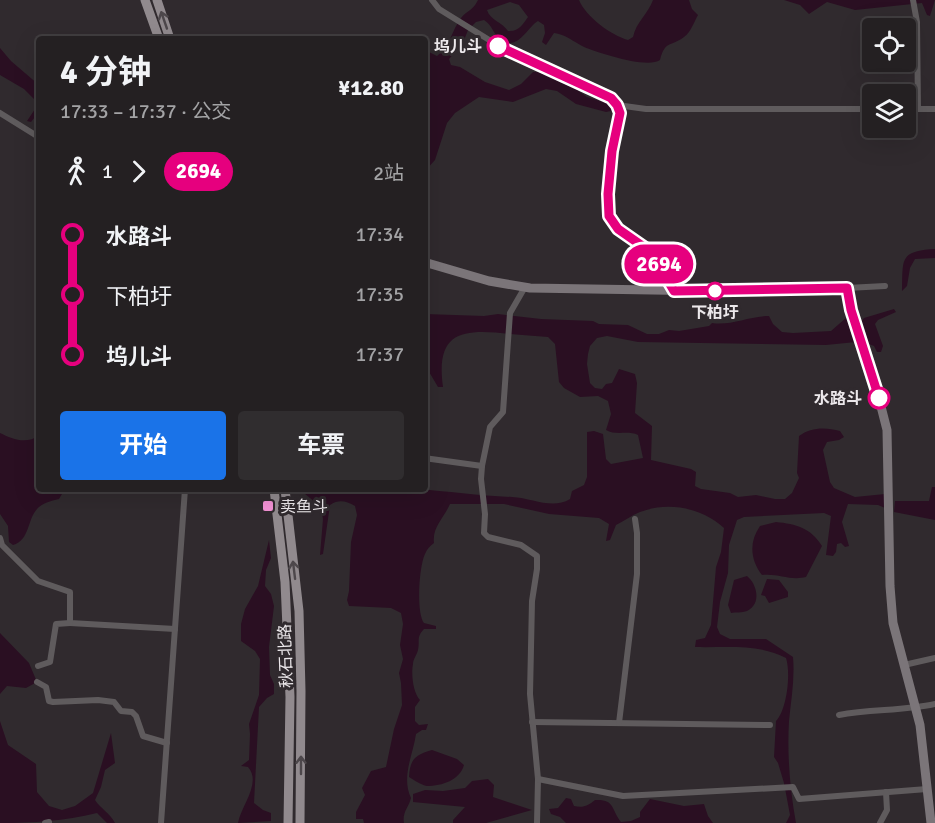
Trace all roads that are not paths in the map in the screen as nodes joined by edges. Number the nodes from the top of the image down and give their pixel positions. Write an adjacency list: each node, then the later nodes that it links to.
1 (145, 0): 5 (main road)
2 (157, 0): 6 (main road, one-way to 2)
3 (432, 0): 7 (street)
4 (913, 0): 9 (street)
5 (158, 36)
6 (169, 36)
7 (617, 105): 8 (street); 17 (street)
8 (862, 109)
9 (918, 109): 10 (street)
10 (935, 110)
11 (0, 113): 12 (street)
12 (36, 135)
13 (428, 263): 15 (street)
14 (885, 286): 16 (street)
15 (525, 287): 17 (street); 19 (street)
16 (847, 288): 17 (street); 28 (street)
17 (674, 291)
18 (428, 459): 19 (street)
19 (482, 466): 34 (street)
20 (185, 492): 26 (street)
21 (274, 492): 42 (main road, 秋石北路)
22 (285, 492): 43 (main road, 秋石北路, one-way to 22)
23 (635, 519): 35 (street)
24 (0, 538): 25 (street)
25 (70, 622): 26 (street); 29 (street)
26 (175, 629): 37 (street)
27 (935, 658): 28 (street)
28 (904, 665): 32 (street)
29 (38, 666)
30 (37, 682): 37 (street)
31 (935, 704): 32 (street)
32 (916, 708): 33 (street); 39 (street)
33 (840, 715)
34 (532, 722): 35 (street); 38 (street)
35 (619, 723): 36 (street)
36 (770, 725)
37 (167, 743): 41 (street)
38 (538, 779): 40 (street); 44 (street)
39 (927, 789): 40 (street); 46 (street)
40 (886, 792): 45 (street)
41 (161, 823)
42 (288, 823)
43 (300, 823)
44 (537, 823)
45 (880, 823)
46 (931, 823)

